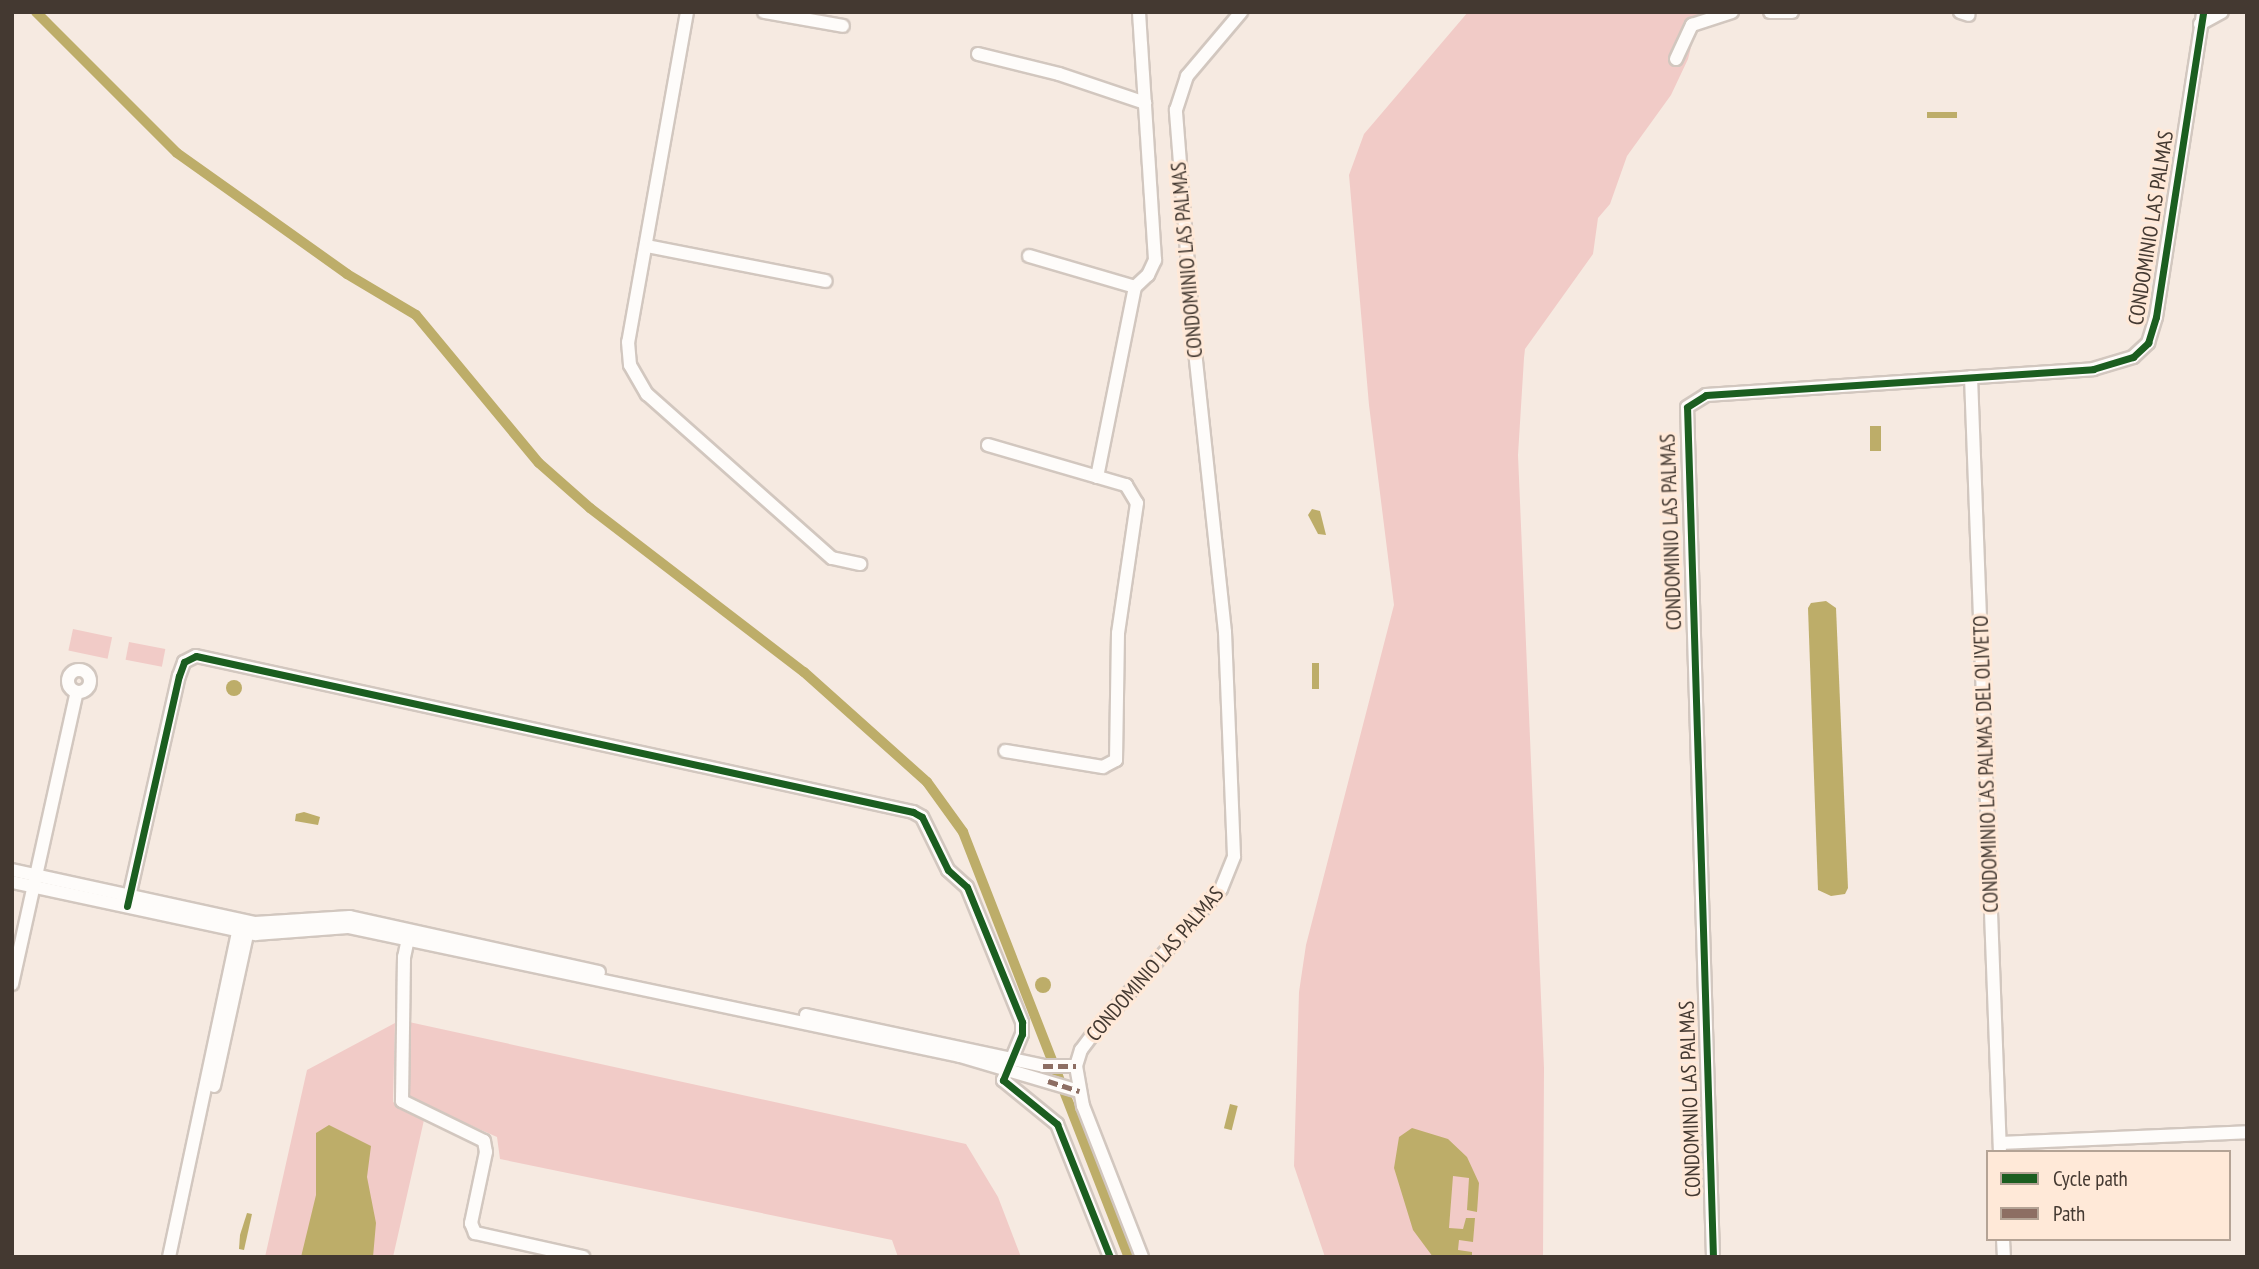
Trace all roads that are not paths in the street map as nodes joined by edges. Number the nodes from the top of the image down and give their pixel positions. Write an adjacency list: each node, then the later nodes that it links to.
1 (687, 12): 14 (street)
2 (764, 12): 10 (street)
3 (1139, 12): 13 (street)
4 (1241, 12): 32 (street, CONDOMINIO LAS PALMAS)
5 (1732, 12): 12 (street)
6 (1770, 12): 7 (street)
7 (1791, 12)
8 (2222, 12): 9 (street, CONDOMINIO LAS PALMAS)
9 (2202, 18): 18 (street, CONDOMINIO LAS PALMAS)
10 (843, 26)
11 (978, 54): 13 (street)
12 (1676, 59)
13 (1145, 103): 17 (street)
14 (648, 246): 16 (street); 21 (street)
15 (1028, 256): 17 (street)
16 (826, 281)
17 (1135, 287): 20 (street)
18 (1972, 377): 36 (street, CONDOMINIO LAS PALMAS DEL OLIVETO); 42 (street, CONDOMINIO LAS PALMAS)
19 (988, 445): 20 (street)
20 (1097, 477): 23 (street)
21 (860, 564)
22 (77, 692): 25 (street)
23 (1005, 751)
24 (12, 870): 25 (street)
25 (35, 881): 26 (street); 27 (street); 30 (street)
26 (12, 882)
27 (129, 901): 28 (street); 31 (street)
28 (244, 926): 29 (street); 37 (street); 38 (street)
29 (409, 935): 31 (street); 33 (street); 39 (street)
30 (12, 984)
31 (1011, 1058): 32 (street); 33 (street)
32 (1076, 1066): 34 (street, CONDOMINIO LAS PALMAS)
33 (1003, 1072): 34 (street); 40 (street)
34 (1079, 1091): 41 (street, CONDOMINIO LAS PALMAS)
35 (2247, 1132): 36 (street)
36 (2000, 1147)
37 (169, 1257)
38 (176, 1257)
39 (583, 1257)
40 (1111, 1257)
41 (1142, 1257)
42 (1713, 1257)

